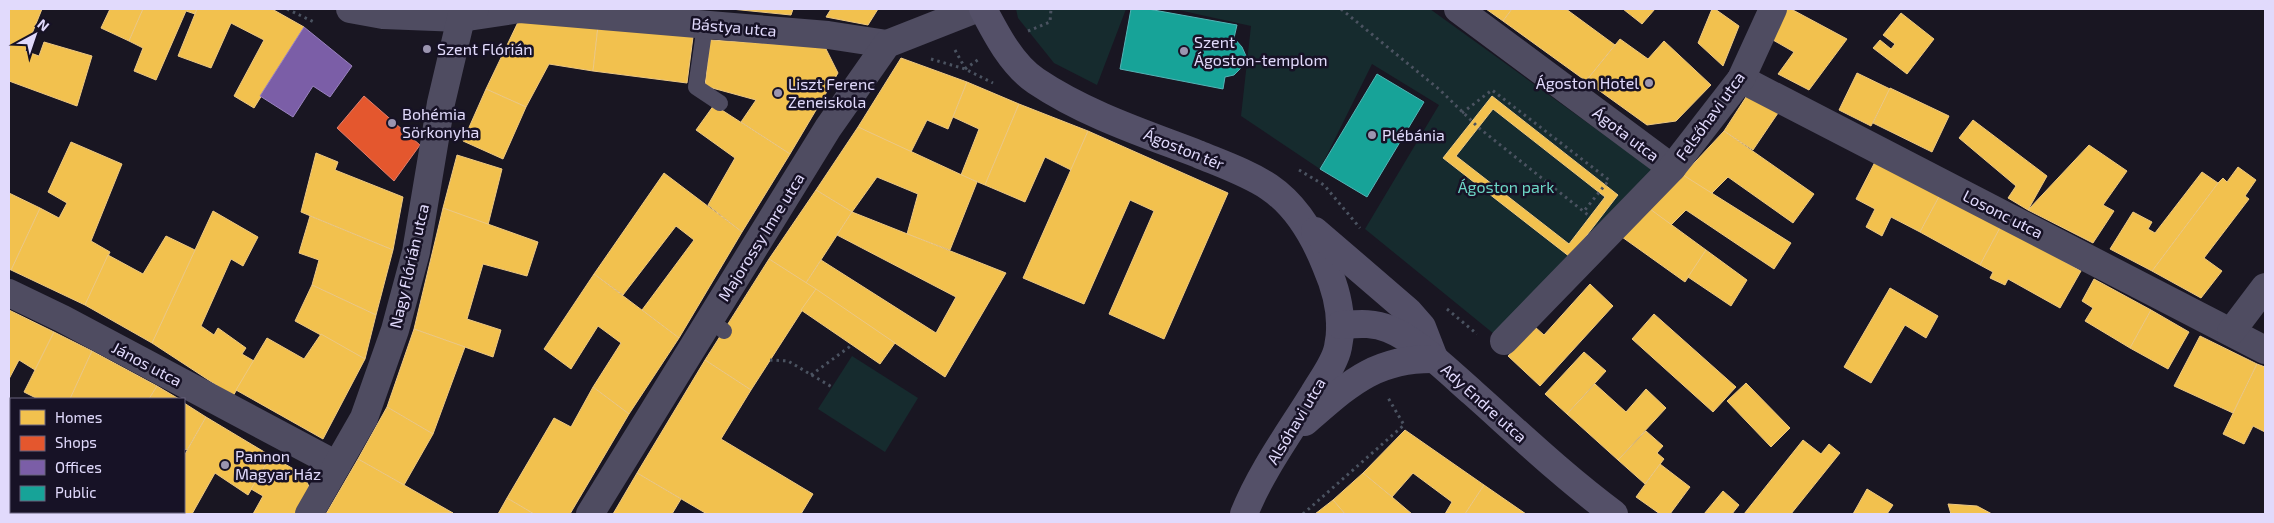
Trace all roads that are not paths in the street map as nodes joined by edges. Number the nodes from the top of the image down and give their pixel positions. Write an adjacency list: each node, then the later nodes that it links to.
1 (350, 9): 6 (street, Bástya utca)
2 (976, 9): 8 (street)
3 (984, 9): 12 (street, Ágoston tér)
4 (1458, 9): 11 (street, Ágota utca)
5 (1773, 9): 9 (street, Felsőhavi utca)
6 (465, 12): 7 (street, Bástya utca); 21 (street, Nagy Flórián utca)
7 (703, 24): 8 (street, Bástya utca); 10 (lane)
8 (887, 44): 23 (street, Majorossy Imre utca)
9 (1740, 79): 11 (street, Felsőhavi utca); 16 (street, Losonc utca)
10 (720, 103)
11 (1672, 168): 17 (street, Ágota utca)
12 (1302, 220): 15 (street, Ágoston tér); 19 (street)
13 (2265, 287): 16 (street)
14 (9, 293): 21 (street, János utca)
15 (1340, 325): 19 (street, Ady Endre utca); 20 (street, Alsóhavi utca)
16 (2231, 332): 18 (street, Losonc utca)
17 (1504, 341)
18 (2265, 350)
19 (1434, 359): 20 (street); 25 (street, Ady Endre utca)
20 (1287, 438): 24 (street, Alsóhavi utca)
21 (337, 465): 22 (street, Nagy Flórián utca)
22 (309, 514)
23 (590, 514)
24 (1244, 514)
25 (1614, 514)

